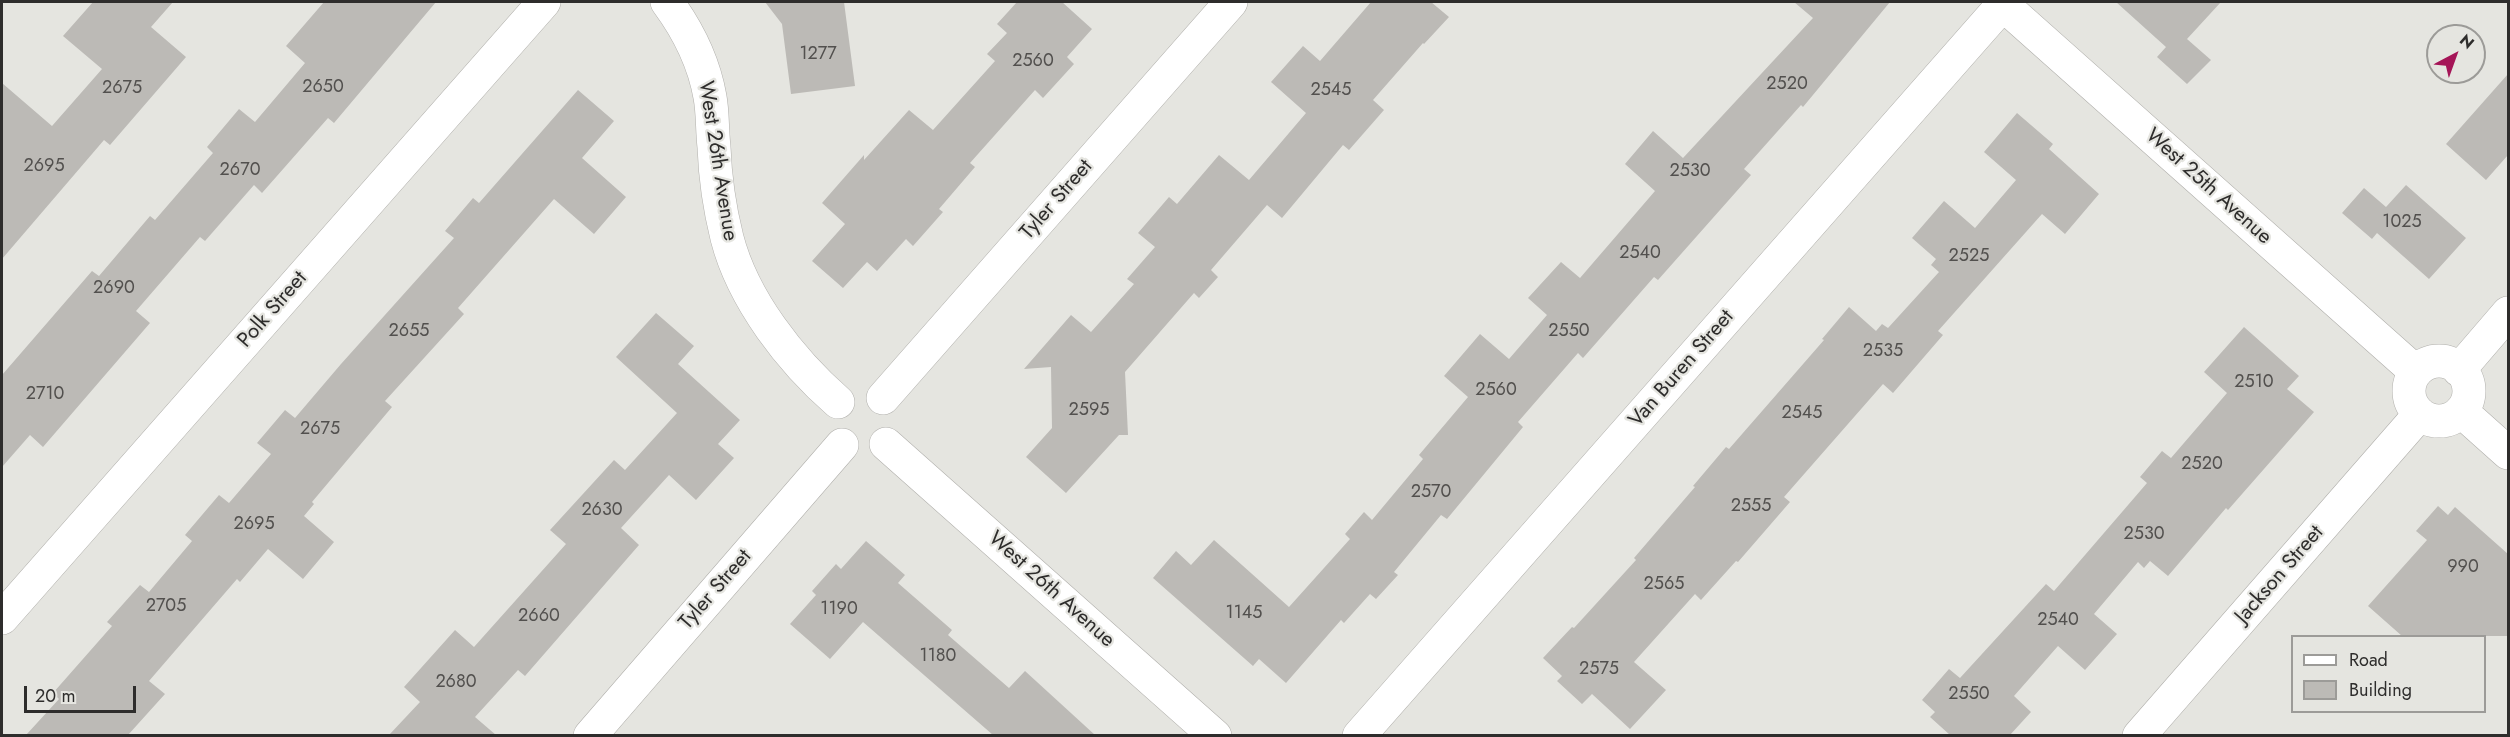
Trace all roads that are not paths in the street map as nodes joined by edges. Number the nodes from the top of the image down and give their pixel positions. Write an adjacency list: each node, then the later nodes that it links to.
1 (544, 2): 15 (street, Polk Street)
2 (667, 2): 9 (street, West 26th Avenue)
3 (1231, 2): 8 (street, Tyler Street)
4 (2003, 2): 7 (street, West 25th Avenue); 18 (street, Van Buren Street)
5 (2508, 313): 6 (street)
6 (2459, 370): 7 (street); 10 (street)
7 (2416, 372): 11 (street)
8 (883, 398): 9 (street); 12 (street)
9 (838, 402): 13 (street)
10 (2461, 411): 11 (street); 14 (street)
11 (2420, 414): 19 (street, Jackson Street)
12 (886, 444): 13 (street); 17 (street, West 26th Avenue)
13 (842, 445): 16 (street, Tyler Street)
14 (2508, 453)
15 (2, 618)
16 (590, 735)
17 (1215, 735)
18 (1359, 735)
19 (2139, 735)

